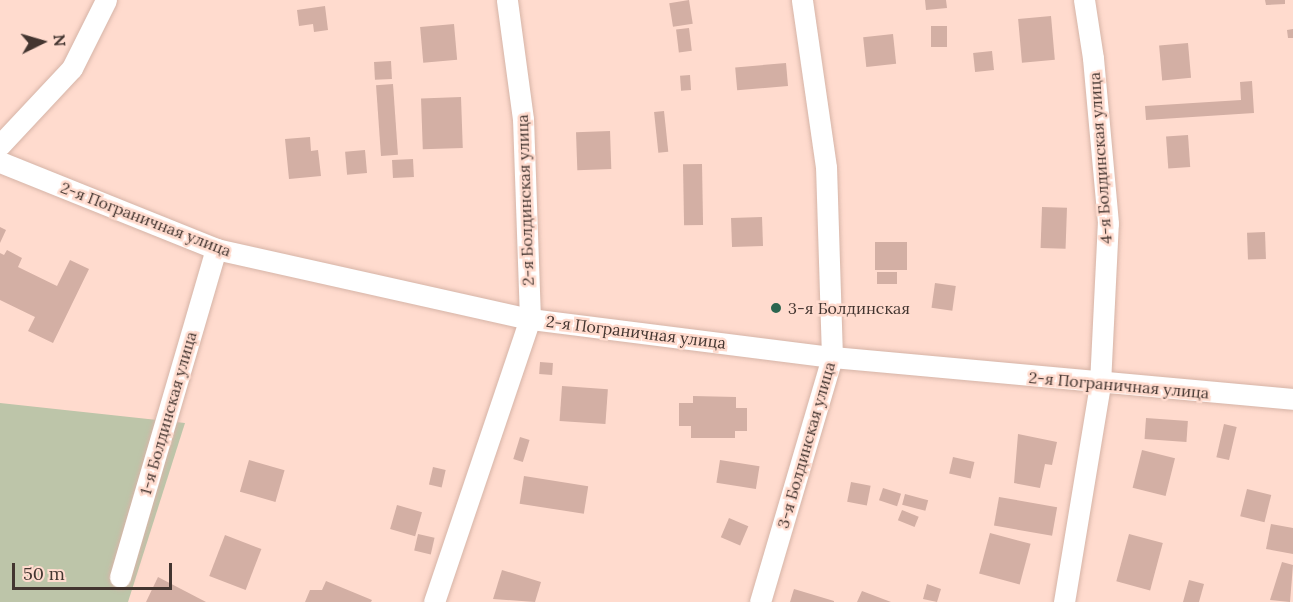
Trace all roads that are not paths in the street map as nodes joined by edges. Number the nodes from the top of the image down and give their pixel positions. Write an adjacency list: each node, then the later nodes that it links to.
1 (106, 0): 5 (street)
2 (507, 0): 8 (street, 2-я Болдинская улица)
3 (802, 0): 9 (street, 3-я Болдинская улица)
4 (1084, 0): 10 (street, 4-я Болдинская улица)
5 (0, 145)
6 (0, 162): 7 (street, 2-я Пограничная улица)
7 (216, 249): 8 (street, 2-я Пограничная улица); 12 (street, 1-я Болдинская улица)
8 (530, 319): 9 (street, 2-я Пограничная улица); 13 (street, 2-я Болдинская улица)
9 (832, 357): 10 (street, 2-я Пограничная улица); 14 (street, 3-я Болдинская улица)
10 (1100, 384): 11 (street, 2-я Пограничная улица); 15 (street, 4-я Болдинская улица)
11 (1293, 399)
12 (120, 577)
13 (434, 602)
14 (760, 602)
15 (1064, 602)

